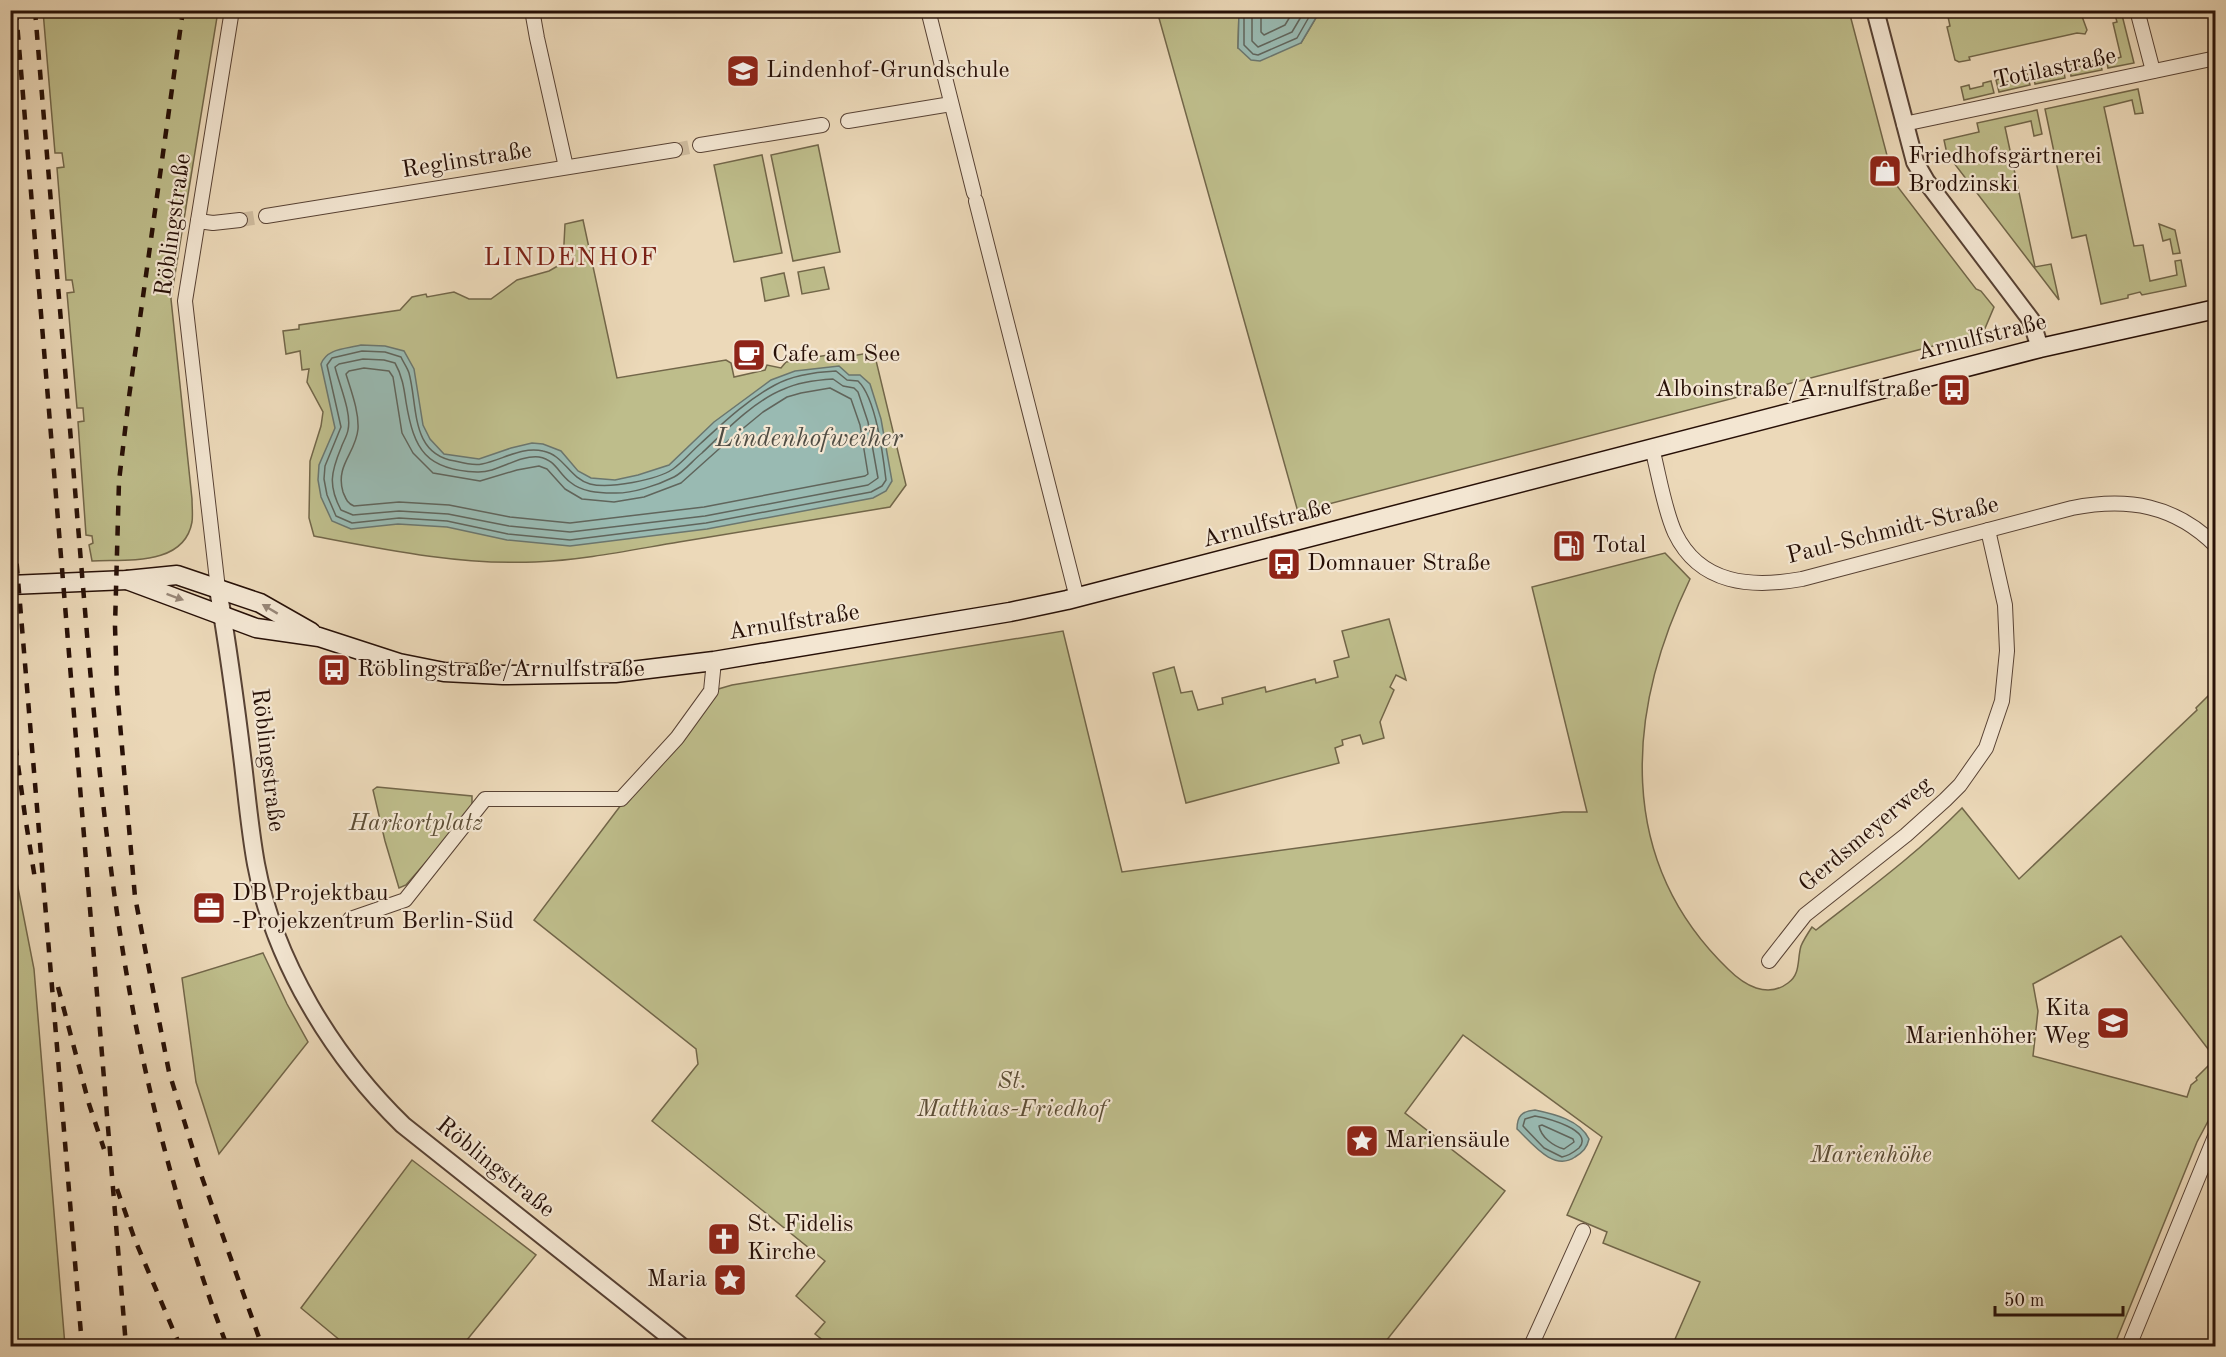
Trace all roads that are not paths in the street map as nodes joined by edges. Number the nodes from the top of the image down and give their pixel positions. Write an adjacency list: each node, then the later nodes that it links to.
1 (232, 10): 16 (street, Röblingstraße)
2 (532, 10): 14 (street)
3 (928, 10): 8 (street)
4 (1875, 10): 10 (street)
5 (2137, 10): 7 (street)
6 (2216, 58): 7 (street, Totilastraße)
7 (2152, 71): 10 (street, Totilastraße)
8 (951, 104): 9 (street); 26 (street)
9 (848, 121)
10 (1904, 124): 19 (street)
11 (822, 125): 12 (street)
12 (700, 145)
13 (675, 150): 14 (street, Reglinstraße)
14 (566, 167): 15 (street, Reglinstraße)
15 (266, 216)
16 (198, 220): 17 (street); 25 (street, Röblingstraße)
17 (240, 220)
18 (2216, 309): 19 (main road, Arnulfstraße)
19 (2040, 348): 20 (main road, Arnulfstraße)
20 (1652, 448): 21 (street, Paul-Schmidt-Straße); 26 (main road, Arnulfstraße)
21 (1988, 530): 22 (street, Paul-Schmidt-Straße); 31 (street, Gerdsmeyerweg)
22 (2216, 546)
23 (127, 580): 24 (main road, Arnulfstraße); 25 (main road, Arnulfstraße); 27 (main road, Arnulfstraße, one-way to 27)
24 (10, 585)
25 (218, 589): 27 (street, Röblingstraße); 28 (main road, Arnulfstraße, one-way to 25)
26 (1077, 598): 29 (main road, Arnulfstraße)
27 (223, 615): 28 (main road, Arnulfstraße); 34 (street, Röblingstraße)
28 (319, 637): 29 (main road, Arnulfstraße)
29 (714, 661): 30 (street)
30 (350, 919)
31 (1769, 961)
32 (2216, 1134): 36 (street)
33 (1583, 1231): 35 (street)
34 (681, 1347)
35 (1531, 1347)
36 (2129, 1347)

